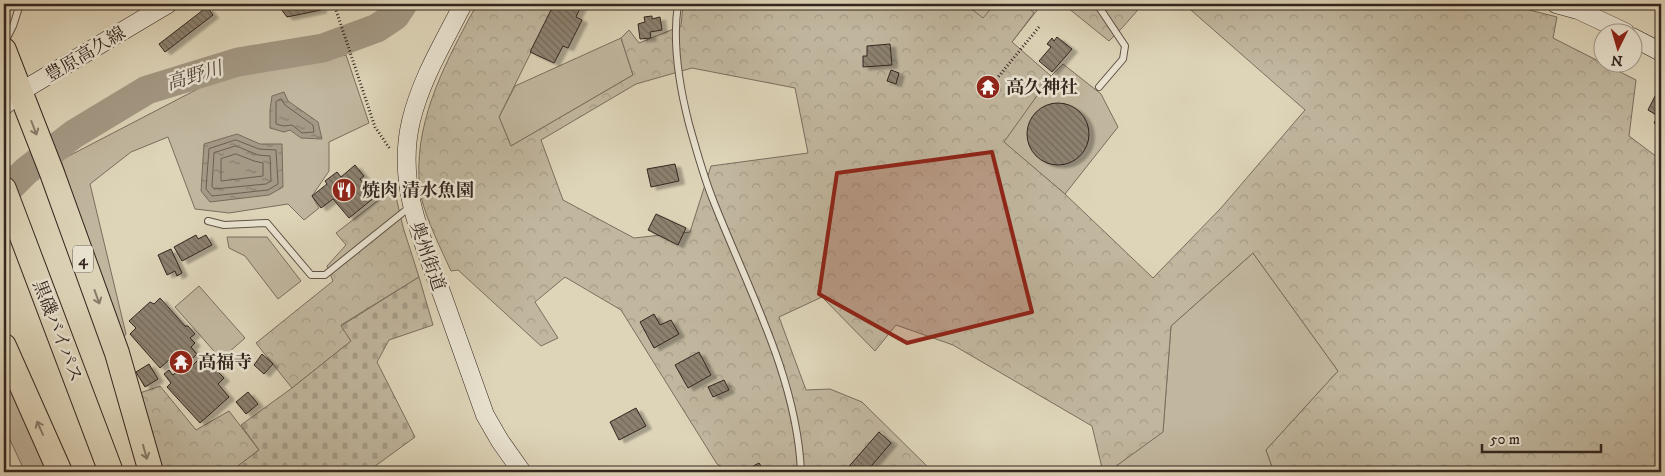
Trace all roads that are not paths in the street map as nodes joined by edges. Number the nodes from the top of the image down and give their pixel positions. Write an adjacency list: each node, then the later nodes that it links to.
1 (20, 4): 9 (lane)
2 (168, 4): 13 (main road, 豊原高久線)
3 (463, 4): 15 (main road, 奥州街道)
4 (678, 4): 22 (lane)
5 (1098, 4): 12 (lane)
6 (1556, 4): 7 (main road)
7 (1603, 22)
8 (1642, 42): 11 (main road)
9 (4, 44)
10 (4, 50): 13 (highway, 4)
11 (1661, 52)
12 (1098, 87)
13 (12, 99): 20 (highway, 4, one-way to 20)
14 (4, 189): 19 (highway, 黒磯バイパス)
15 (411, 206): 16 (lane); 21 (main road, 奥州街道)
16 (208, 221)
17 (4, 346): 18 (highway, one-way to 17)
18 (60, 472)
19 (111, 472)
20 (151, 472)
21 (522, 472)
22 (801, 472)

